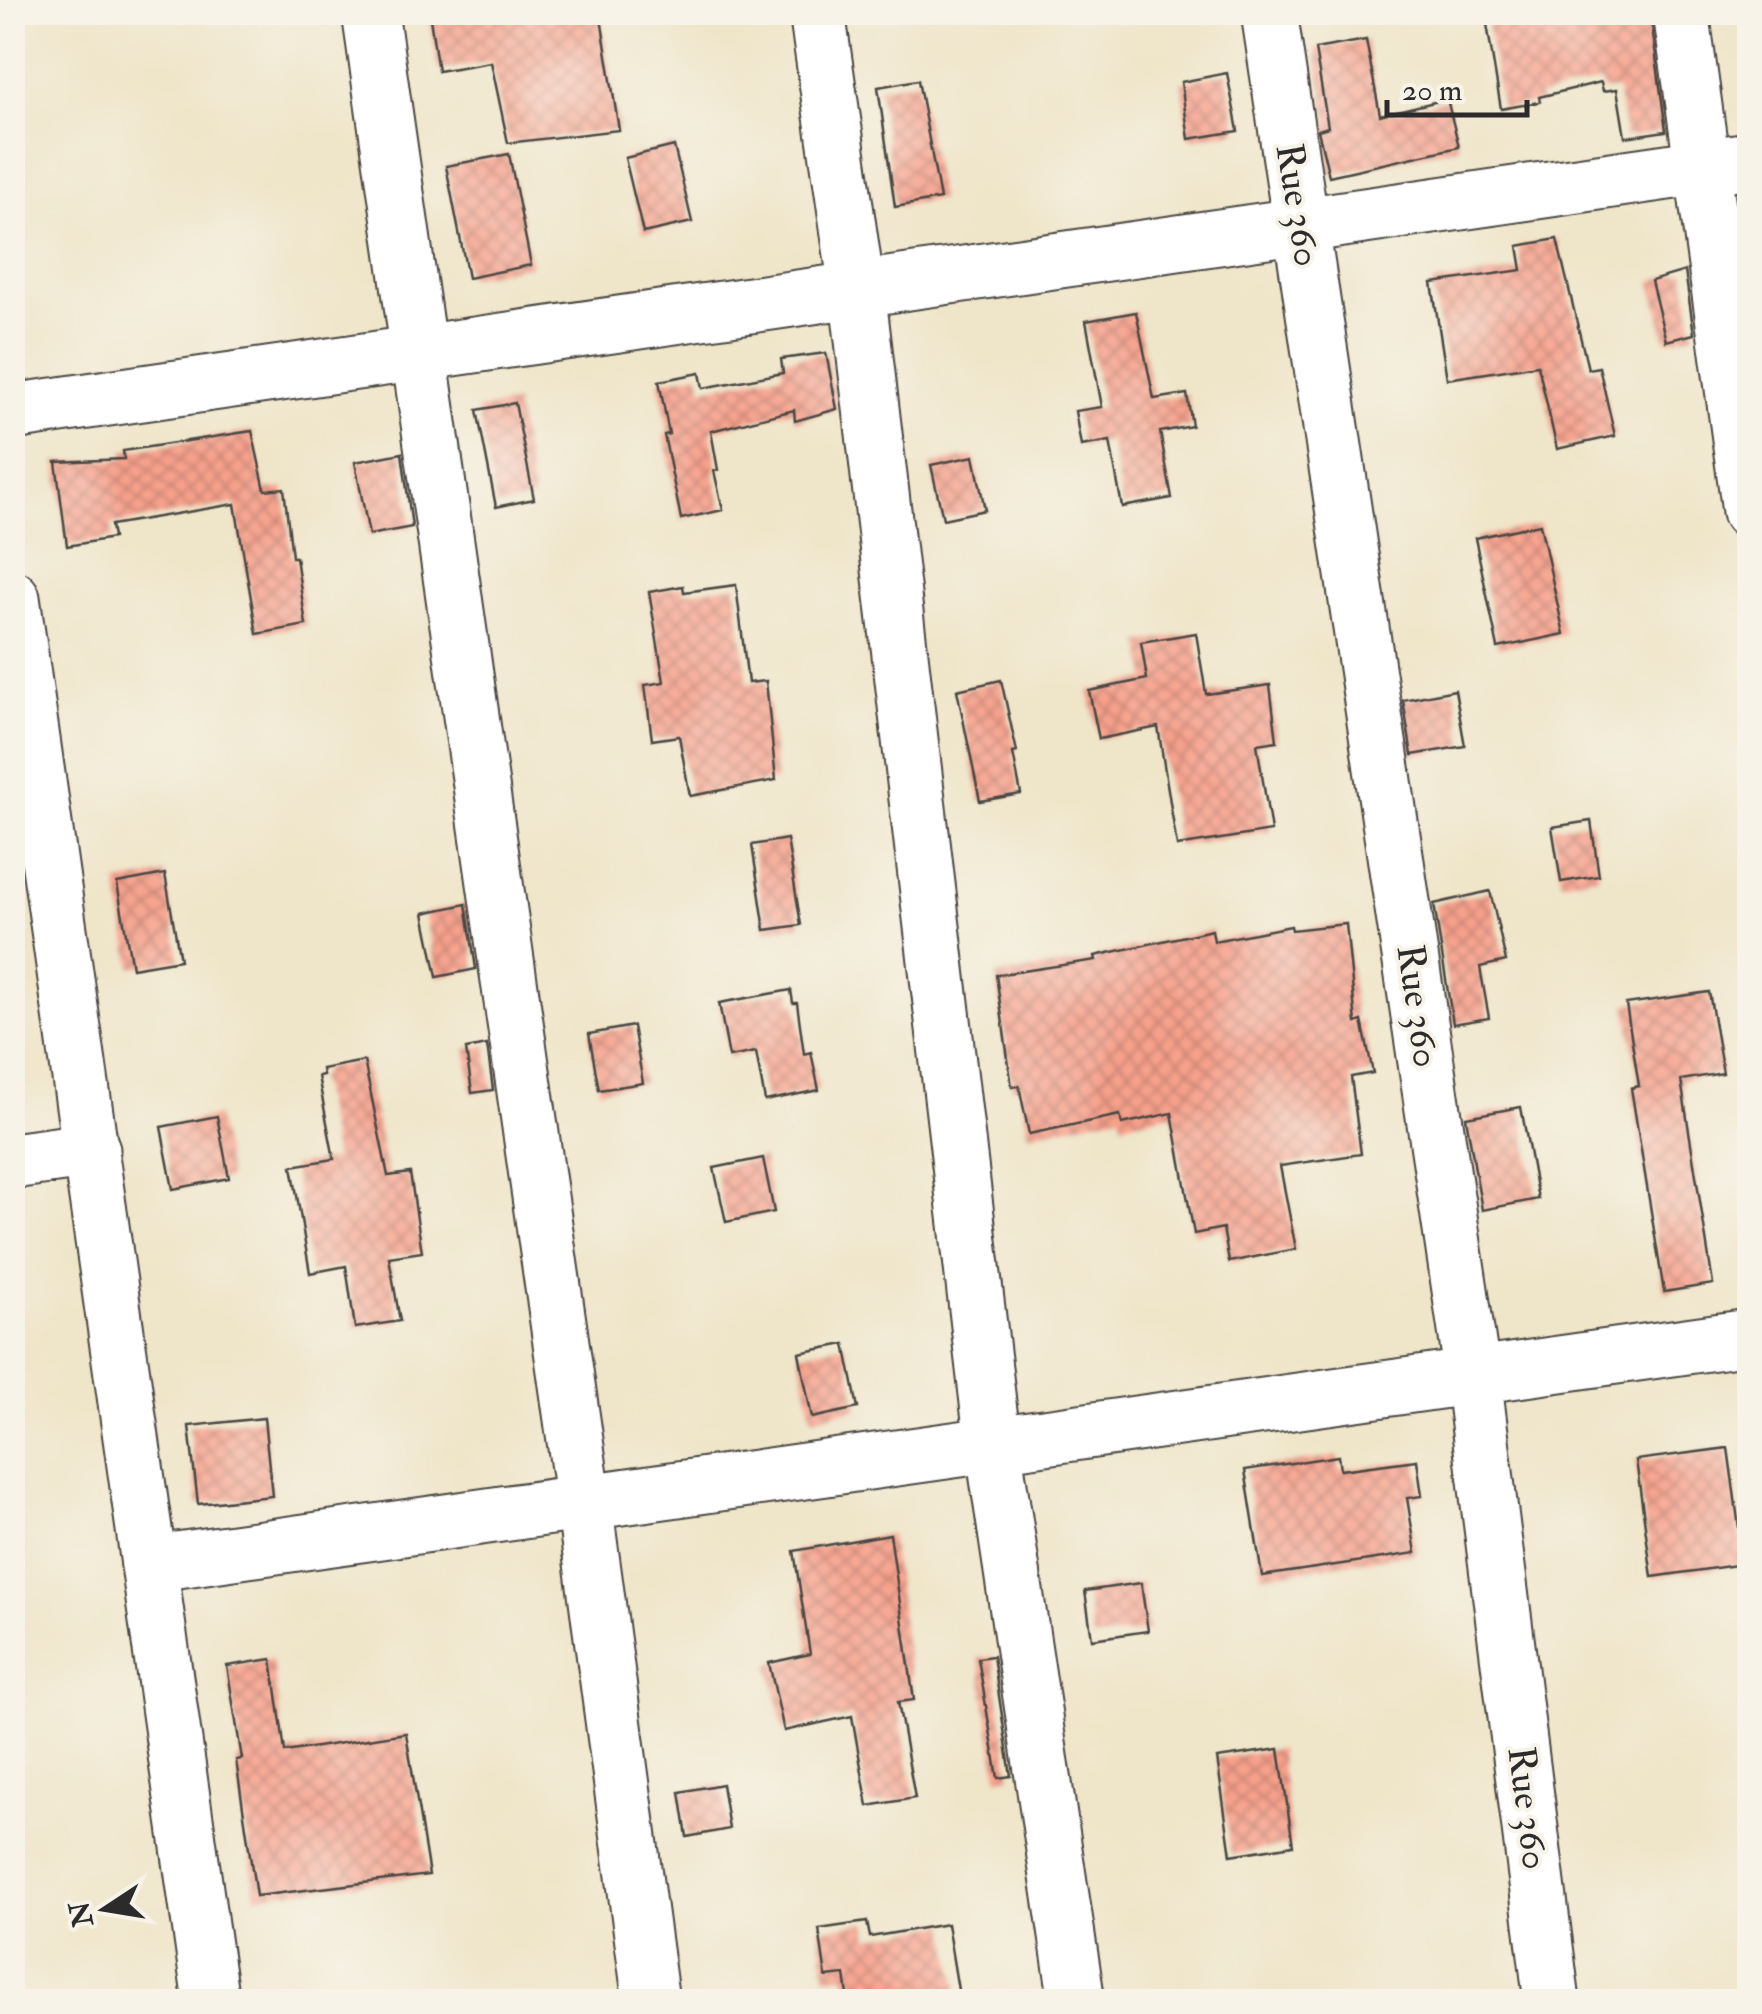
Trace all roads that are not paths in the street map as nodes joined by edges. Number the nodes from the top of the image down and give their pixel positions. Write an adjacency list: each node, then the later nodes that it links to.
1 (370, 12): 8 (street)
2 (816, 12): 7 (street)
3 (1269, 12): 6 (street, Rue 360)
4 (1681, 12): 5 (street)
5 (1726, 164): 6 (street); 10 (street)
6 (1302, 225): 7 (street); 15 (street, Rue 360)
7 (857, 289): 8 (street); 16 (street)
8 (418, 353): 9 (street); 17 (street)
9 (12, 412)
10 (1750, 510)
11 (12, 598): 12 (street)
12 (92, 1150): 13 (street); 18 (street)
13 (12, 1160)
14 (1750, 1338): 15 (street)
15 (1473, 1377): 16 (street); 22 (street, Rue 360)
16 (994, 1445): 17 (street); 21 (street)
17 (584, 1503): 18 (street); 20 (street)
18 (149, 1564): 19 (street)
19 (212, 2002)
20 (652, 2002)
21 (1077, 2002)
22 (1552, 2002)

